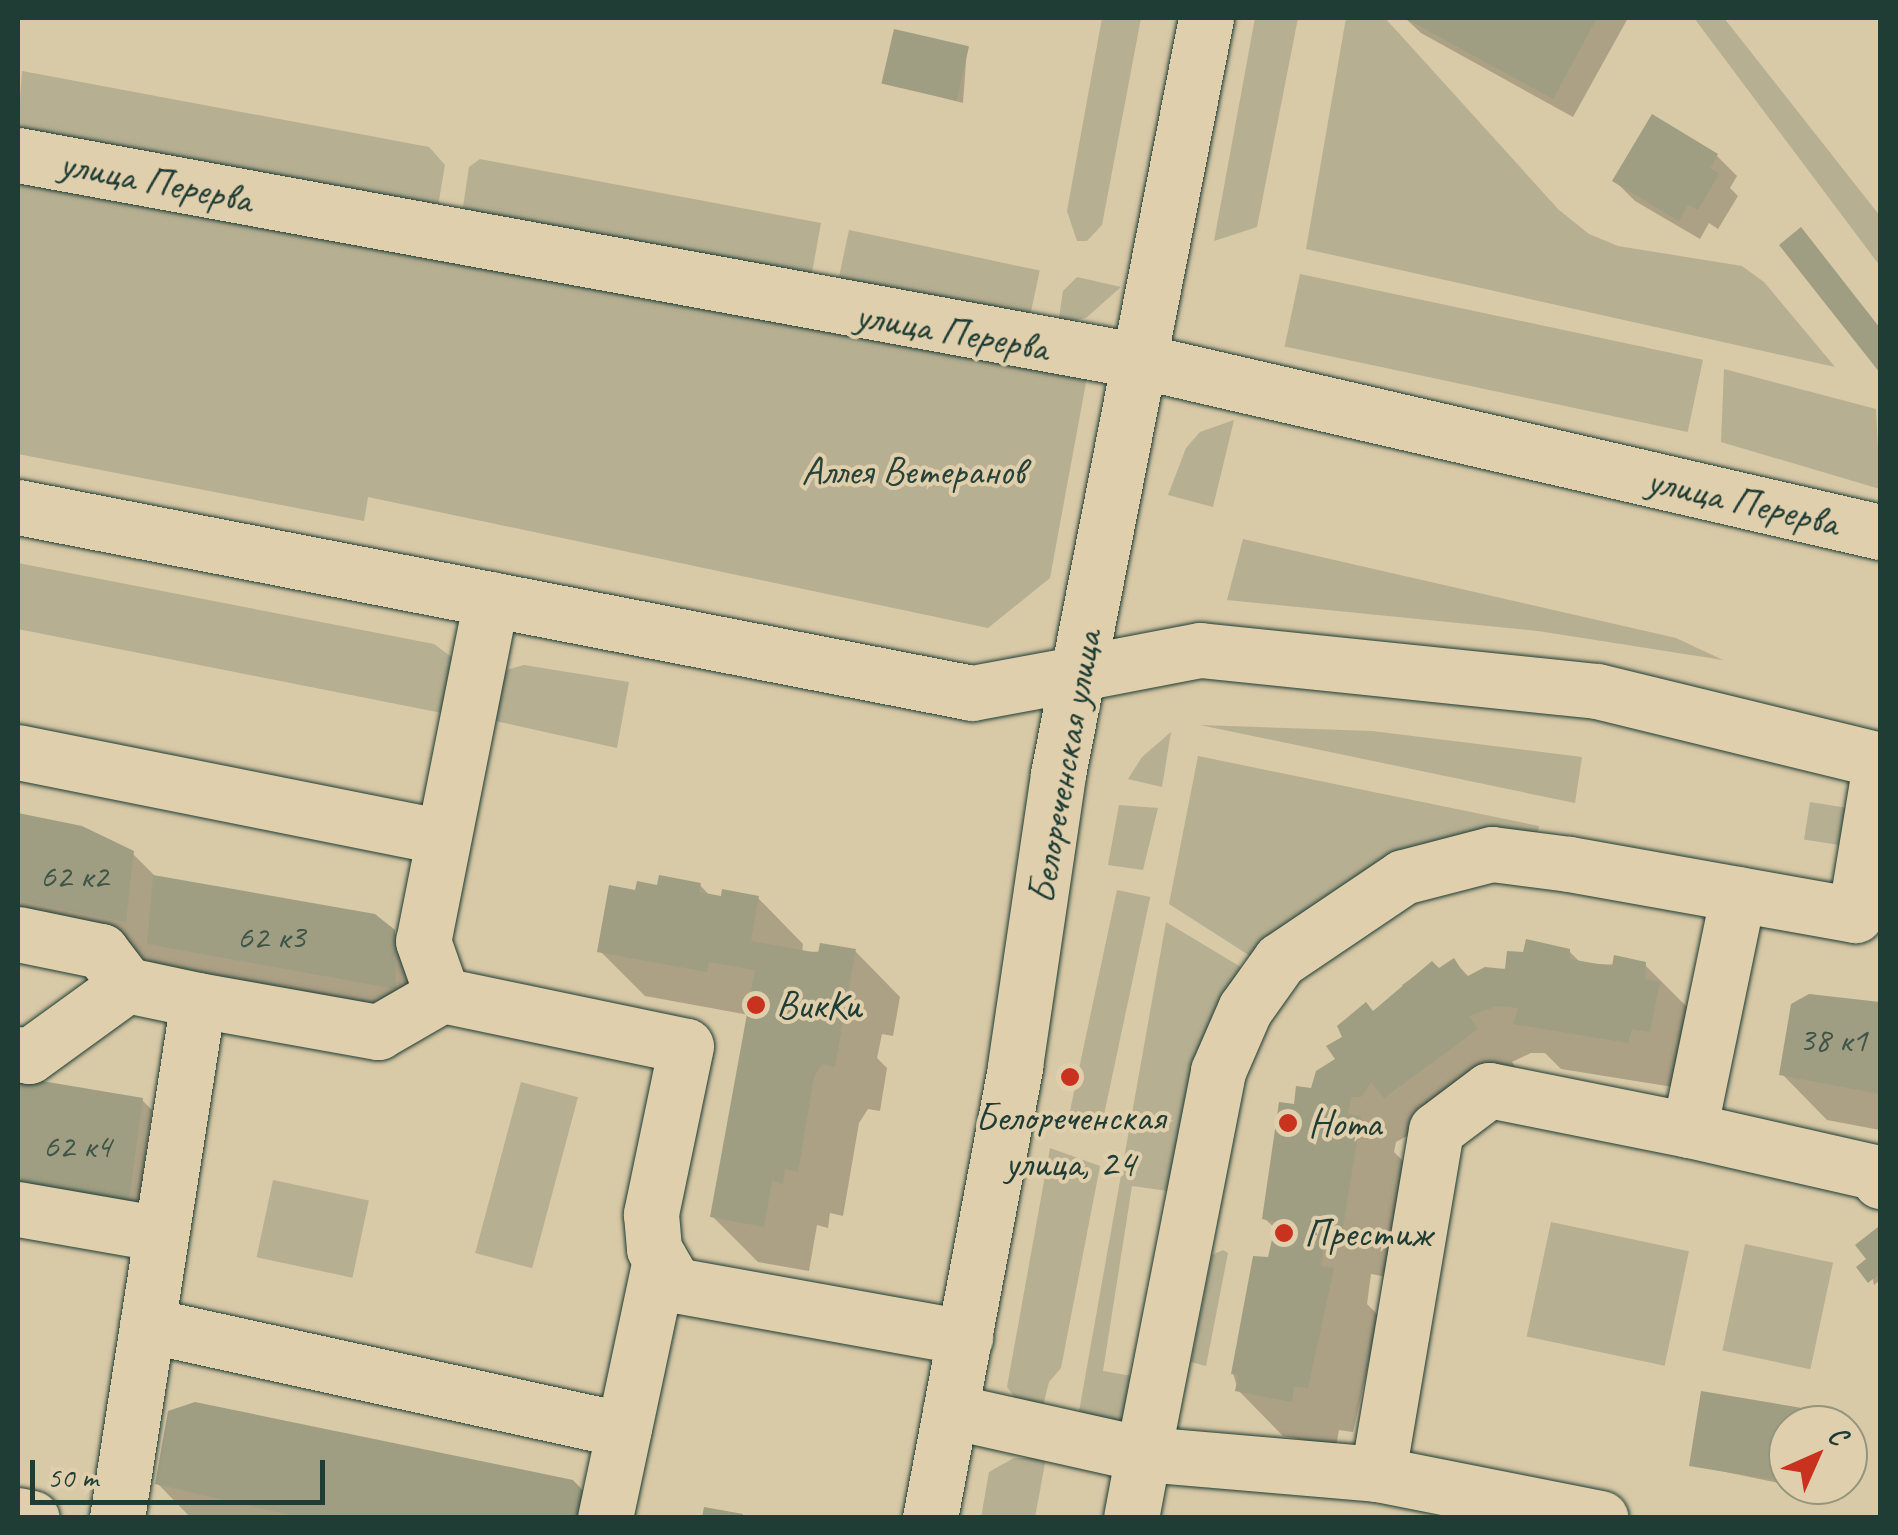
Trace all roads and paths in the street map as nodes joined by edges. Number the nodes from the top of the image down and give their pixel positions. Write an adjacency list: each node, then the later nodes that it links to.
1 (1206, 18): 3 (street, Белореченская улица)
2 (18, 155): 3 (street, улица Перерва)
3 (1140, 362): 5 (street, улица Перерва); 7 (street, Белореченская улица)
4 (18, 506): 6 (street)
5 (1880, 532)
6 (490, 598): 7 (street); 10 (street)
7 (1080, 672): 9 (street); 24 (street, Белореченская улица)
8 (18, 752): 10 (street)
9 (1880, 762): 12 (street)
10 (444, 837): 15 (street)
11 (1738, 894): 12 (street); 18 (street); 27 (street)
12 (1868, 917)
13 (18, 934): 14 (street)
14 (128, 985): 16 (street); 17 (street)
15 (442, 995): 16 (street); 22 (street)
16 (198, 1000): 21 (street)
17 (18, 1054)
18 (1689, 1130): 19 (street); 28 (street)
19 (1880, 1181)
20 (18, 1208): 21 (street)
21 (161, 1234): 23 (street)
22 (660, 1260): 24 (street); 26 (street)
23 (146, 1325): 26 (street); 31 (street)
24 (965, 1337): 25 (street, Белореченская улица)
25 (950, 1411): 27 (street); 33 (street, Белореченская улица)
26 (624, 1430): 32 (street)
27 (1143, 1454): 28 (street); 34 (street)
28 (1378, 1474): 35 (street)
29 (18, 1514): 30 (street)
30 (32, 1518)
31 (117, 1518)
32 (605, 1518)
33 (930, 1518)
34 (1131, 1518)
35 (1602, 1518)

